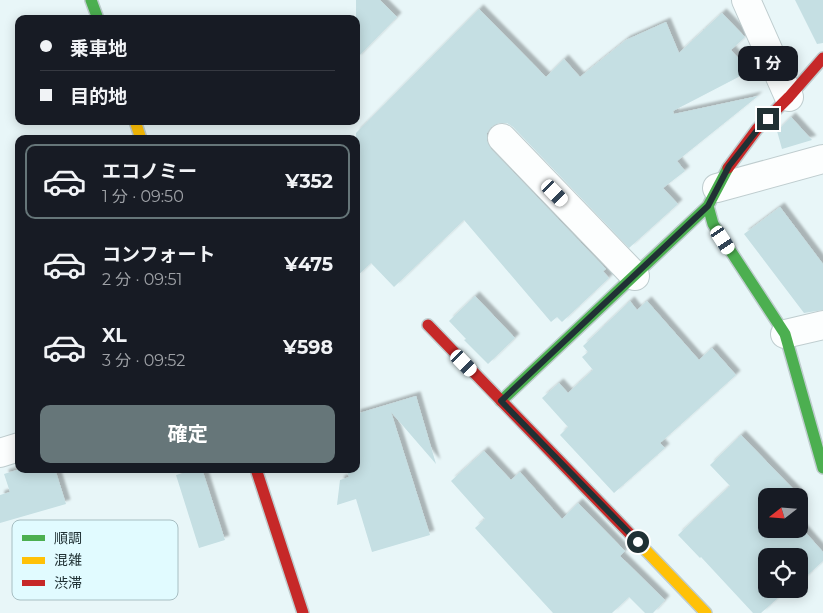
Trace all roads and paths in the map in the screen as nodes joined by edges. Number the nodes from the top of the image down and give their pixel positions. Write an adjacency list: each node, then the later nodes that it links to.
1 (91, 0): 3 (street)
2 (746, 0): 5 (street)
3 (97, 15)
4 (823, 58): 5 (street)
5 (789, 97): 8 (street)
6 (502, 138): 9 (street)
7 (823, 159): 8 (street)
8 (712, 197): 9 (street); 12 (street)
9 (635, 276): 13 (street)
10 (428, 325): 13 (street)
11 (823, 325): 12 (street)
12 (785, 334): 16 (street)
13 (501, 401): 19 (street)
14 (15, 448): 15 (street)
15 (0, 453)
16 (823, 468)
17 (257, 473): 18 (street)
18 (303, 613)
19 (706, 613)

